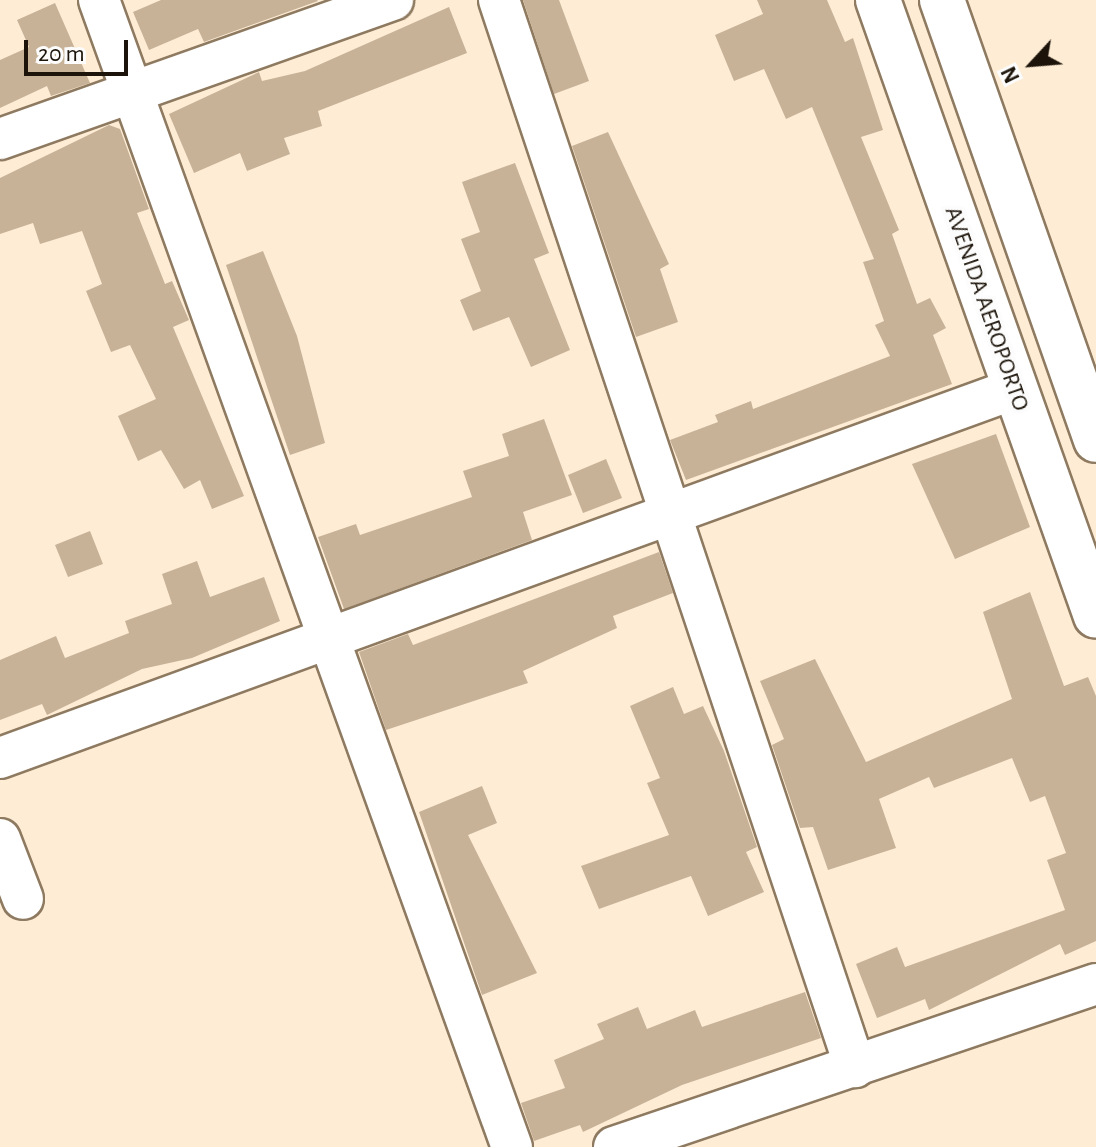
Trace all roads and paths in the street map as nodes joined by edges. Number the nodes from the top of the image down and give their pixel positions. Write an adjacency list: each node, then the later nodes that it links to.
1 (99, 0): 6 (street)
2 (393, 0): 6 (street)
3 (499, 0): 10 (street)
4 (878, 0): 8 (street, AVENIDA AEROPORTO)
5 (942, 0): 9 (street)
6 (132, 96): 7 (street); 12 (street)
7 (0, 139)
8 (1014, 389): 10 (street); 11 (street, AVENIDA AEROPORTO)
9 (1096, 440)
10 (673, 513): 12 (street); 17 (street)
11 (1096, 616)
12 (327, 636): 13 (street); 18 (street)
13 (0, 758)
14 (0, 839): 15 (street)
15 (23, 899)
16 (1096, 984): 17 (street)
17 (855, 1067): 19 (street)
18 (512, 1147)
19 (614, 1147)

